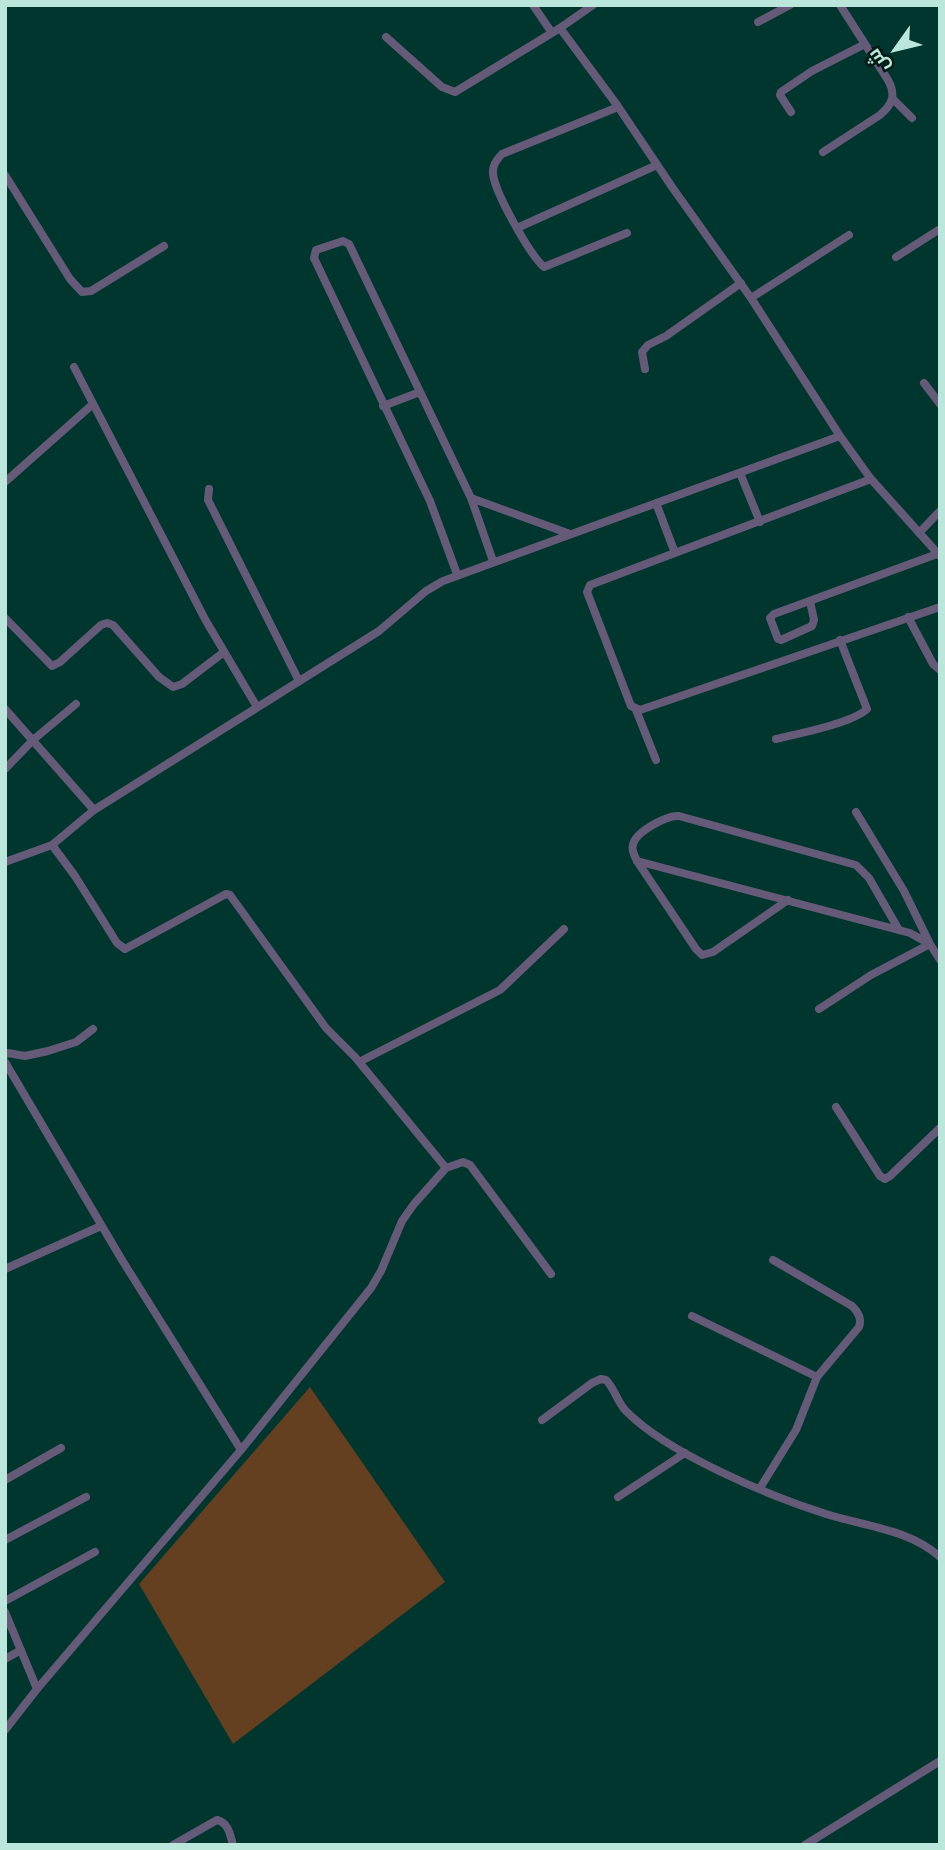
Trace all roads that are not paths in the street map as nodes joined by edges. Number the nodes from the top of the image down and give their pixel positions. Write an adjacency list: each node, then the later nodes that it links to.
1 (533, 5): 6 (street)
2 (593, 5): 6 (street)
3 (790, 5): 5 (street)
4 (841, 5): 8 (street)
5 (758, 22)
6 (556, 30): 7 (street); 10 (street)
7 (386, 37)
8 (865, 44): 9 (street); 11 (street)
9 (893, 99): 12 (street); 13 (street)
10 (618, 107): 14 (street); 16 (street)
11 (791, 113)
12 (912, 118)
13 (822, 152)
14 (657, 165): 16 (street); 22 (street)
15 (5, 175): 20 (street)
16 (517, 228): 18 (street)
17 (940, 229): 21 (street)
18 (627, 233)
19 (849, 235): 23 (street)
20 (164, 246)
21 (896, 257)
22 (741, 283): 23 (street); 25 (street)
23 (751, 298): 31 (street)
24 (74, 367): 28 (street)
25 (645, 369)
26 (924, 383): 29 (street)
27 (420, 392): 30 (street); 30 (street); 36 (street)
28 (93, 404): 34 (street); 51 (street)
29 (940, 404)
30 (383, 406): 45 (street)
31 (840, 436): 32 (street); 33 (street)
32 (740, 473): 37 (street); 39 (street)
33 (871, 479): 39 (street); 40 (street)
34 (5, 482)
35 (209, 489): 53 (street)
36 (471, 498): 41 (street); 44 (street)
37 (656, 503): 41 (street); 42 (street)
38 (940, 511): 40 (street)
39 (760, 522): 42 (street)
40 (919, 533): 43 (street)
41 (570, 534): 44 (street)
42 (675, 552): 57 (street)
43 (939, 555): 46 (street)
44 (494, 561): 45 (street)
45 (457, 574): 53 (street)
46 (810, 601): 46 (street)
47 (940, 607): 48 (street)
48 (908, 617): 50 (street); 52 (street)
49 (5, 618): 51 (street)
50 (840, 640): 57 (street); 58 (street)
51 (224, 652): 55 (street)
52 (940, 670)
53 (299, 681): 55 (street)
54 (76, 704): 59 (street)
55 (257, 708): 62 (street)
56 (5, 709): 59 (street)
57 (636, 710): 60 (street)
58 (776, 739)
59 (33, 740): 61 (street); 62 (street)
60 (656, 760)
61 (5, 769)
62 (94, 810): 64 (street)
63 (856, 812): 70 (street)
64 (52, 845): 66 (street); 76 (street)
65 (638, 861): 67 (street); 67 (street); 69 (street)
66 (5, 862)
67 (788, 900): 69 (street)
68 (564, 929): 76 (street)
69 (899, 930): 70 (street)
70 (930, 944): 71 (street); 72 (street)
71 (940, 960)
72 (819, 1009)
73 (93, 1029): 74 (street)
74 (5, 1055)
75 (5, 1062): 80 (street)
76 (359, 1062): 79 (street)
77 (836, 1107): 78 (street)
78 (940, 1128)
79 (446, 1168): 83 (street); 88 (street)
80 (101, 1226): 82 (street); 88 (street)
81 (773, 1260): 85 (street)
82 (5, 1269)
83 (551, 1274)
84 (692, 1316): 85 (street)
85 (817, 1377): 91 (street)
86 (542, 1420): 89 (street)
87 (61, 1448): 90 (street)
88 (241, 1450): 101 (street)
89 (685, 1452): 91 (street); 93 (street)
90 (5, 1480)
91 (760, 1488): 96 (street)
92 (86, 1497): 94 (street)
93 (618, 1497)
94 (5, 1540)
95 (95, 1552): 97 (street)
96 (940, 1557)
97 (5, 1601)
98 (5, 1612): 99 (street)
99 (21, 1650): 100 (street); 101 (street)
100 (5, 1659)
101 (37, 1689): 102 (street)
102 (5, 1730)
103 (940, 1761): 104 (street)
104 (809, 1843)
105 (173, 1845): 106 (street)
106 (233, 1845)

